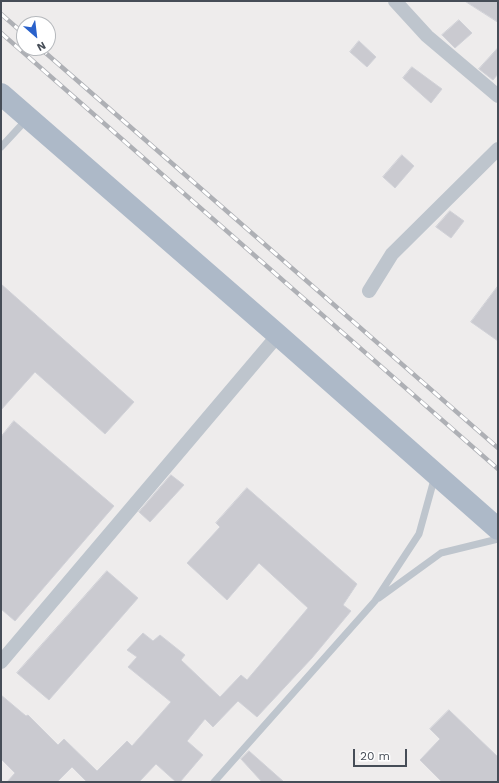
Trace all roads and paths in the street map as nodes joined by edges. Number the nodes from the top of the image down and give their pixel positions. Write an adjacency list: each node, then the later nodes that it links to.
1 (395, 1): 3 (street)
2 (1, 94): 4 (main road)
3 (498, 96)
4 (28, 117): 5 (lane); 8 (main road)
5 (1, 147)
6 (498, 149): 7 (street)
7 (369, 291)
8 (278, 335): 9 (main road); 13 (street)
9 (435, 474): 10 (main road); 12 (lane)
10 (498, 529)
11 (498, 539): 12 (lane)
12 (375, 601): 14 (lane)
13 (1, 662)
14 (214, 782)

